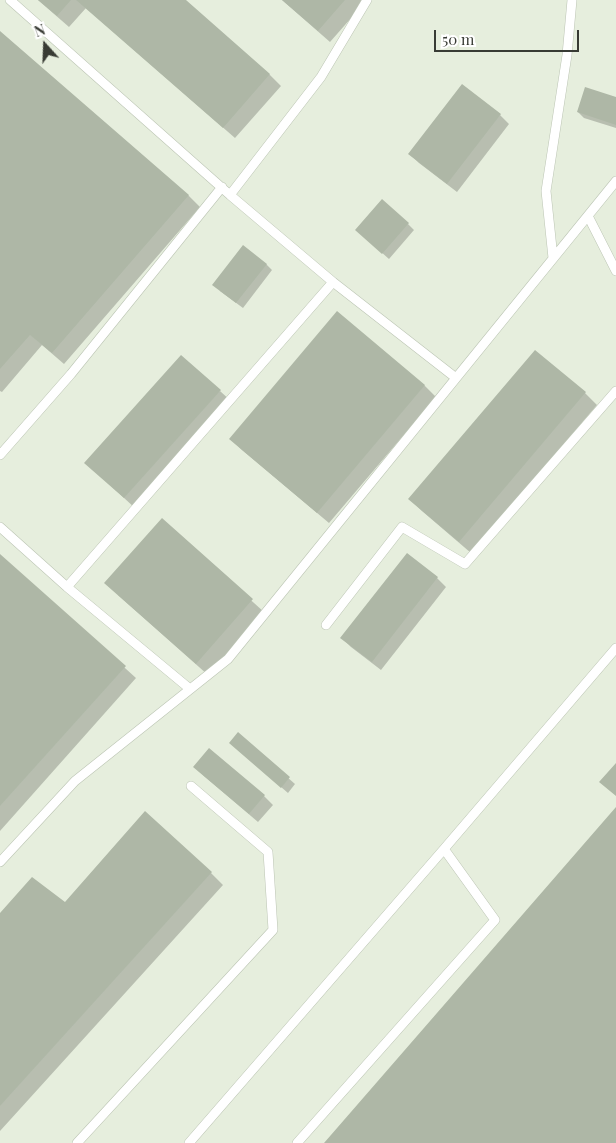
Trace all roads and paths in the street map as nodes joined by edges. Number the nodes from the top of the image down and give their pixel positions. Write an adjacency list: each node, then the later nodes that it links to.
1 (10, 0): 5 (lane)
2 (367, 0): 6 (lane)
3 (572, 0): 8 (lane)
4 (616, 181): 7 (lane)
5 (222, 187): 6 (lane); 13 (lane)
6 (230, 195): 10 (lane)
7 (588, 216): 8 (lane); 9 (lane)
8 (553, 258): 11 (lane)
9 (616, 271)
10 (333, 282): 11 (lane); 15 (lane)
11 (456, 378): 18 (lane)
12 (616, 391): 16 (lane)
13 (0, 455)
14 (0, 527): 15 (lane)
15 (67, 588): 18 (lane)
16 (326, 625)
17 (616, 648): 20 (lane)
18 (190, 689): 21 (lane)
19 (191, 786): 22 (lane)
20 (444, 849): 23 (lane); 24 (lane)
21 (0, 862)
22 (77, 1143)
23 (189, 1143)
24 (297, 1143)

